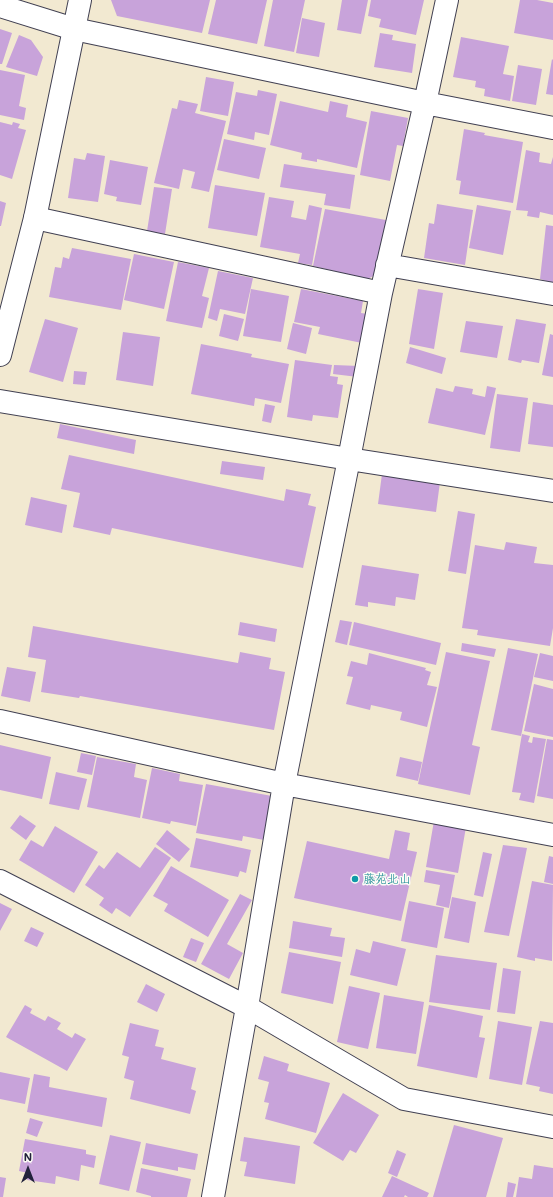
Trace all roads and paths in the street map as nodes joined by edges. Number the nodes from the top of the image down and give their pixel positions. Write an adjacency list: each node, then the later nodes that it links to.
1 (80, 0): 4 (street)
2 (447, 0): 5 (street)
3 (0, 6): 4 (street)
4 (74, 29): 5 (street); 7 (street)
5 (425, 103): 6 (street); 8 (street)
6 (553, 128)
7 (35, 218): 9 (street); 11 (street)
8 (387, 265): 9 (street); 10 (street)
9 (381, 293): 13 (street)
10 (553, 294)
11 (0, 355)
12 (0, 401): 13 (street)
13 (349, 459): 14 (street); 16 (street)
14 (553, 491)
15 (0, 721): 16 (street)
16 (284, 784): 17 (street); 19 (street)
17 (553, 835)
18 (0, 881): 19 (street)
19 (247, 1007): 20 (street); 21 (street)
20 (553, 1127)
21 (213, 1197)

